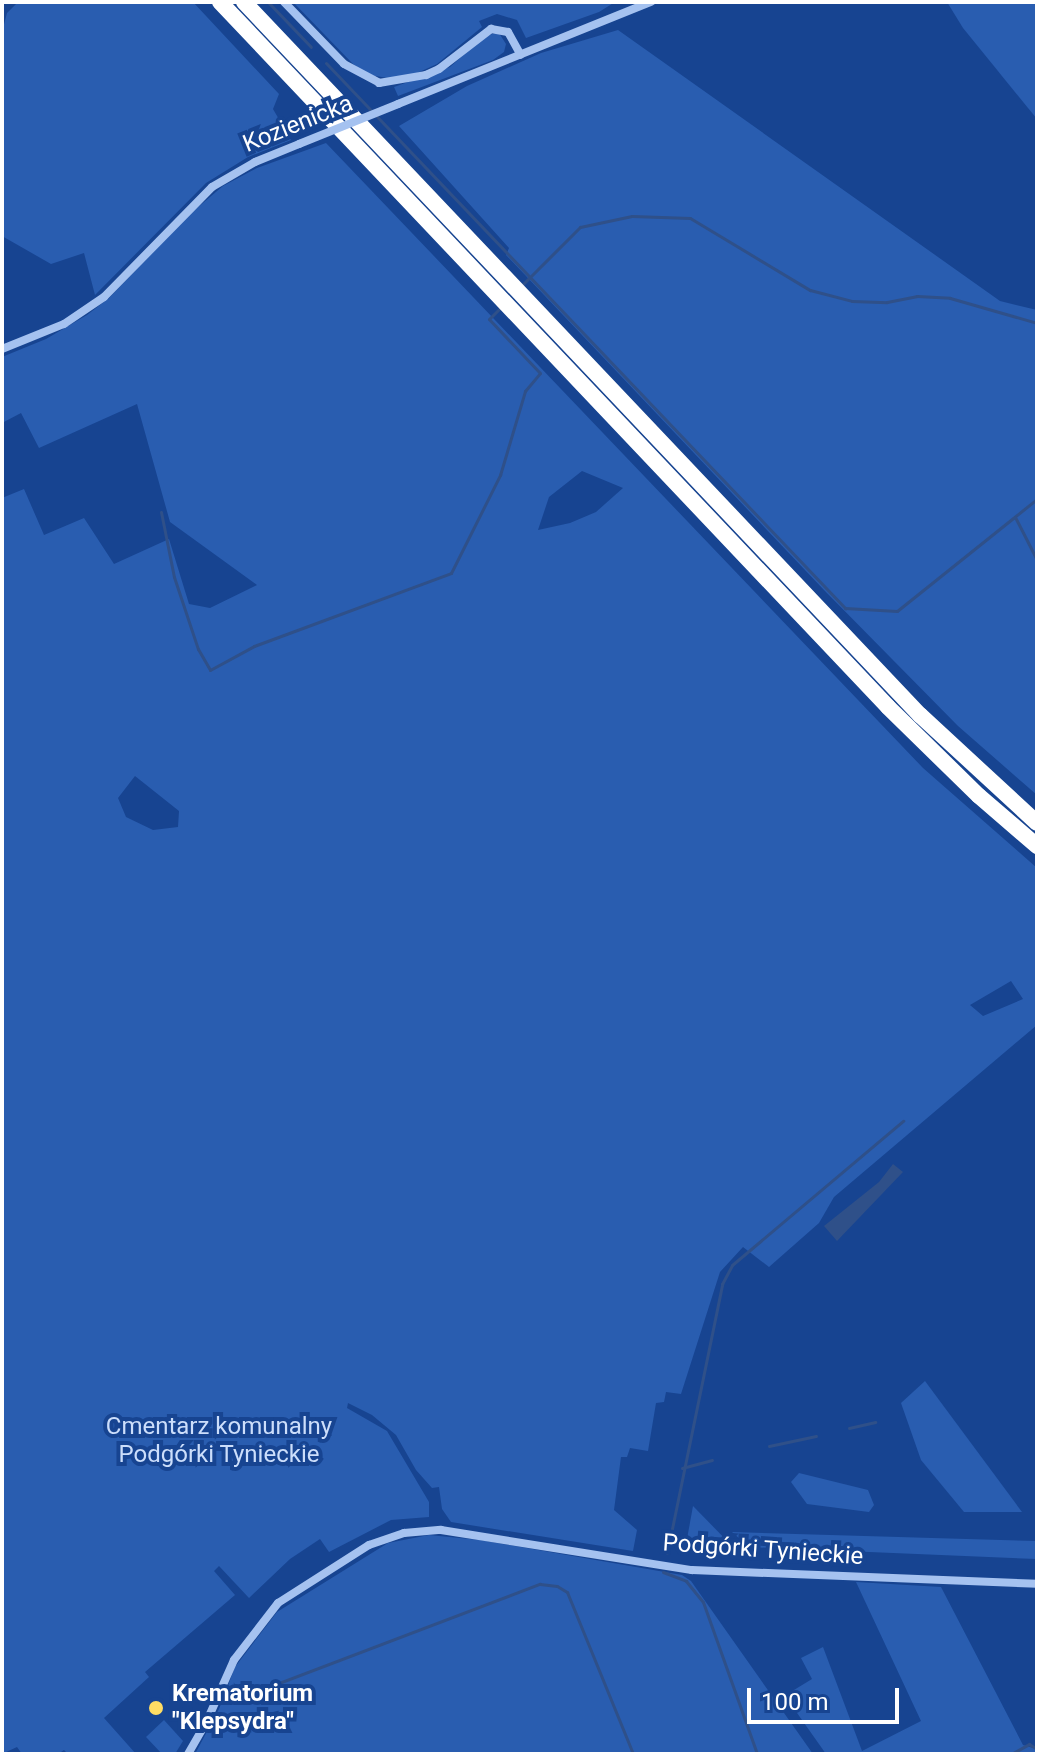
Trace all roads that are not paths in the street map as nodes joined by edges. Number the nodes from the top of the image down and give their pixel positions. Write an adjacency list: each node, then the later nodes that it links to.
1 (220, 2): 8 (highway)
2 (244, 2): 7 (highway)
3 (284, 2): 5 (street)
4 (651, 2): 5 (street, Kozienicka)
5 (521, 55): 6 (street, Kozienicka, bridge)
6 (2, 349)
7 (1037, 823)
8 (1037, 846)
9 (1037, 1584): 10 (street, Podgórki Tynieckie)
10 (188, 1754)

